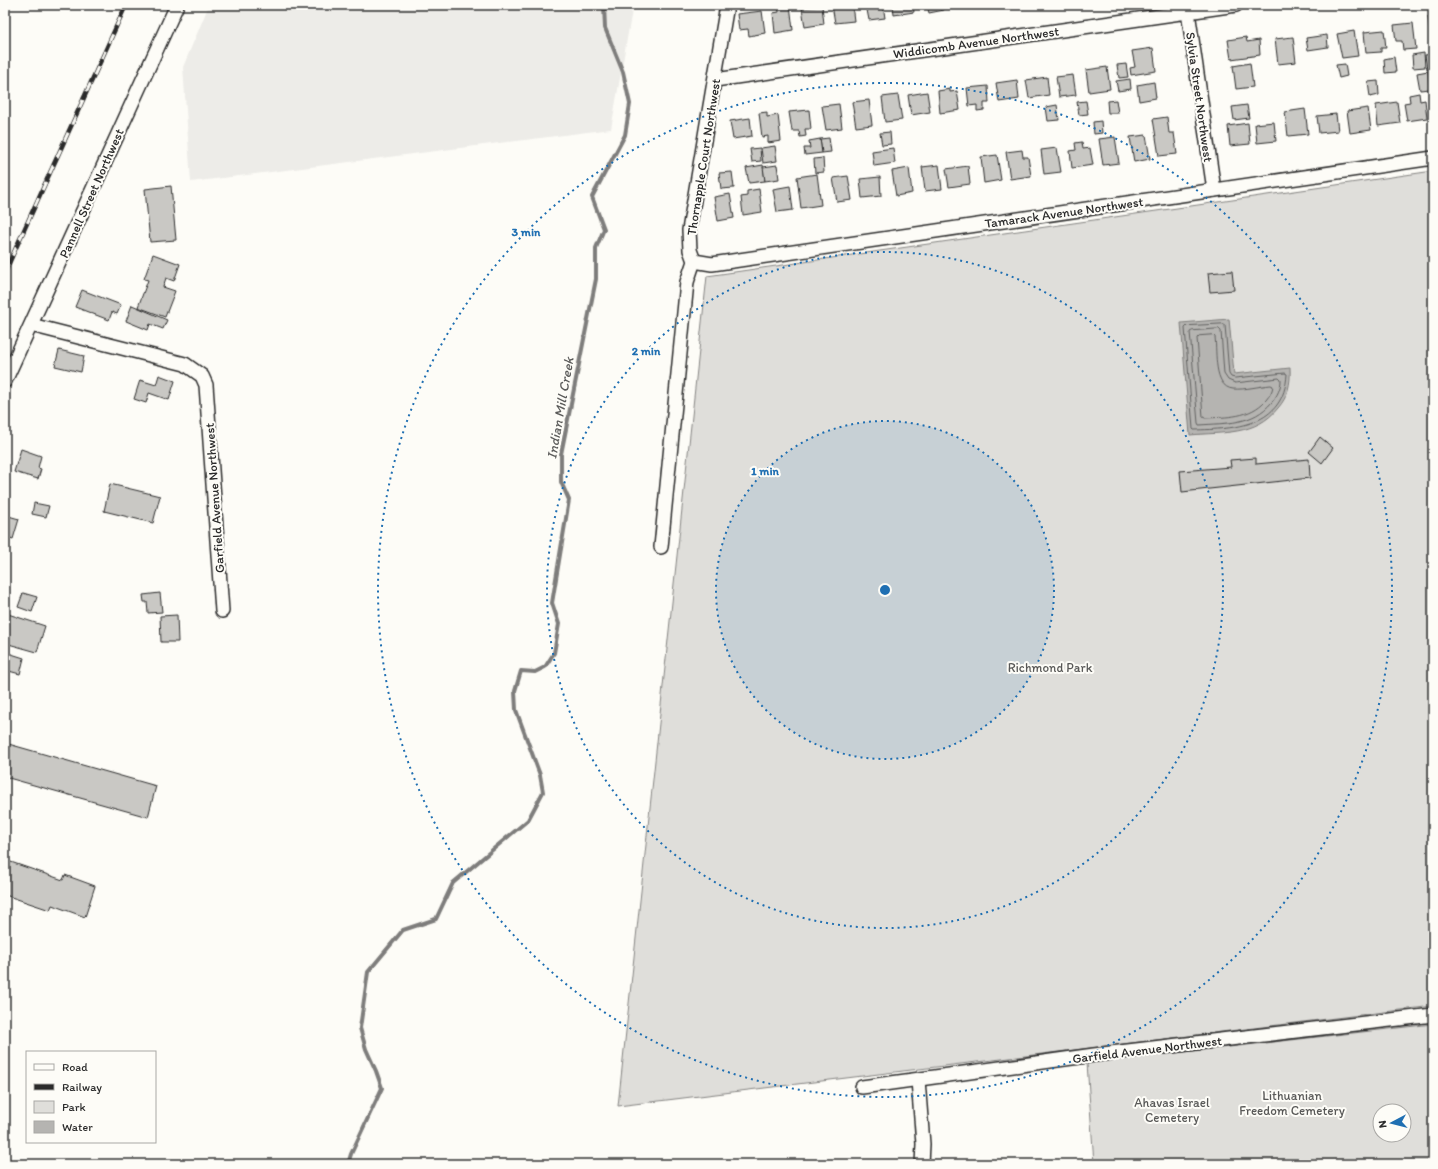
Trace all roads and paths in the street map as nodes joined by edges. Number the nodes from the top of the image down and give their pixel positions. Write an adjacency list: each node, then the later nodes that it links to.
1 (177, 5): 9 (street, Pannell Street Northwest)
2 (727, 5): 5 (street, Thornapple Court Northwest)
3 (1236, 5): 4 (street, Widdicomb Avenue Northwest)
4 (1187, 9): 5 (street, Widdicomb Avenue Northwest); 7 (street, Sylvia Street Northwest)
5 (716, 80): 8 (street, Thornapple Court Northwest)
6 (1433, 158): 7 (street, Tamarack Avenue Northwest)
7 (1214, 190): 8 (street, Tamarack Avenue Northwest)
8 (694, 261): 11 (street)
9 (31, 325): 10 (street, Pannell Street Northwest); 12 (street, Garfield Avenue Northwest)
10 (5, 381)
11 (661, 547)
12 (222, 611)
13 (1433, 1015): 14 (street, Garfield Avenue Northwest)
14 (918, 1080): 15 (street, Garfield Avenue Northwest); 16 (street)
15 (862, 1087)
16 (922, 1164)

